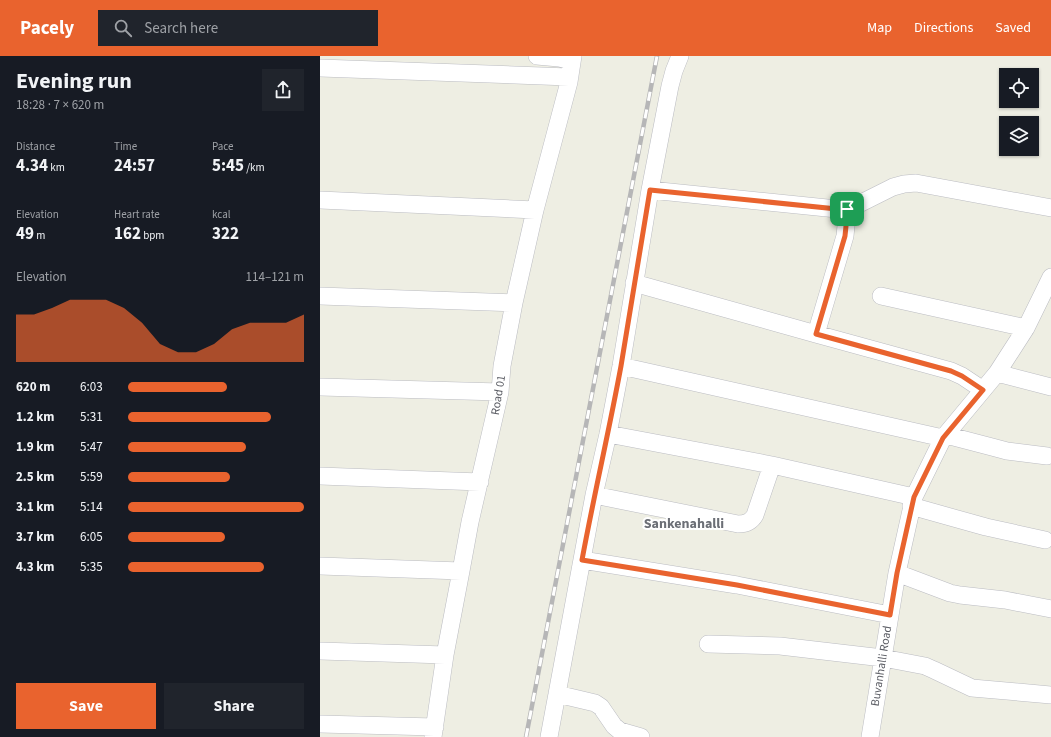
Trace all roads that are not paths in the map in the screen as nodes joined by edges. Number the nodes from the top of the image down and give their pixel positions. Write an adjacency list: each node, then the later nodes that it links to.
1 (537, 56): 3 (street)
2 (680, 56): 5 (street)
3 (572, 65): 4 (street); 9 (street, Road 01)
4 (320, 68)
5 (650, 190): 8 (street); 11 (street)
6 (320, 200): 9 (street)
7 (1051, 208): 8 (street)
8 (847, 209): 16 (street)
9 (535, 210): 14 (street, Road 01)
10 (1051, 277): 15 (street, Buvanhalli Road)
11 (634, 283): 16 (street); 17 (street)
12 (320, 296): 14 (street)
13 (880, 296): 15 (street)
14 (514, 303): 22 (street, Road 01)
15 (1026, 328): 18 (street, Buvanhalli Road)
16 (816, 334): 21 (street)
17 (621, 366): 23 (street); 24 (street)
18 (998, 373): 20 (street); 21 (street, Buvanhalli Road)
19 (320, 387): 22 (street)
20 (1051, 387)
21 (983, 390): 24 (street, Buvanhalli Road)
22 (500, 392): 28 (street, Road 01)
23 (608, 434): 26 (street); 29 (street)
24 (945, 436): 25 (street); 30 (street, Buvanhalli Road)
25 (1048, 456)
26 (772, 465): 29 (street); 30 (street)
27 (320, 476): 28 (street)
28 (480, 482): 34 (street, Road 01)
29 (594, 495): 32 (street)
30 (912, 501): 31 (street); 35 (street, Buvanhalli Road)
31 (1045, 540)
32 (582, 560): 37 (street); 42 (street)
33 (320, 566): 34 (street)
34 (461, 571): 40 (street, Road 01)
35 (897, 573): 36 (street); 37 (street, Buvanhalli Road)
36 (1051, 609)
37 (890, 615): 41 (street, Buvanhalli Road)
38 (708, 644): 41 (street)
39 (320, 651): 40 (street)
40 (445, 655): 45 (street, Road 01)
41 (883, 658): 43 (street); 48 (street, Buvanhalli Road)
42 (557, 694): 46 (street); 47 (street)
43 (1051, 696)
44 (320, 724): 45 (street)
45 (434, 732)
46 (549, 737)
47 (641, 737)
48 (870, 737)

